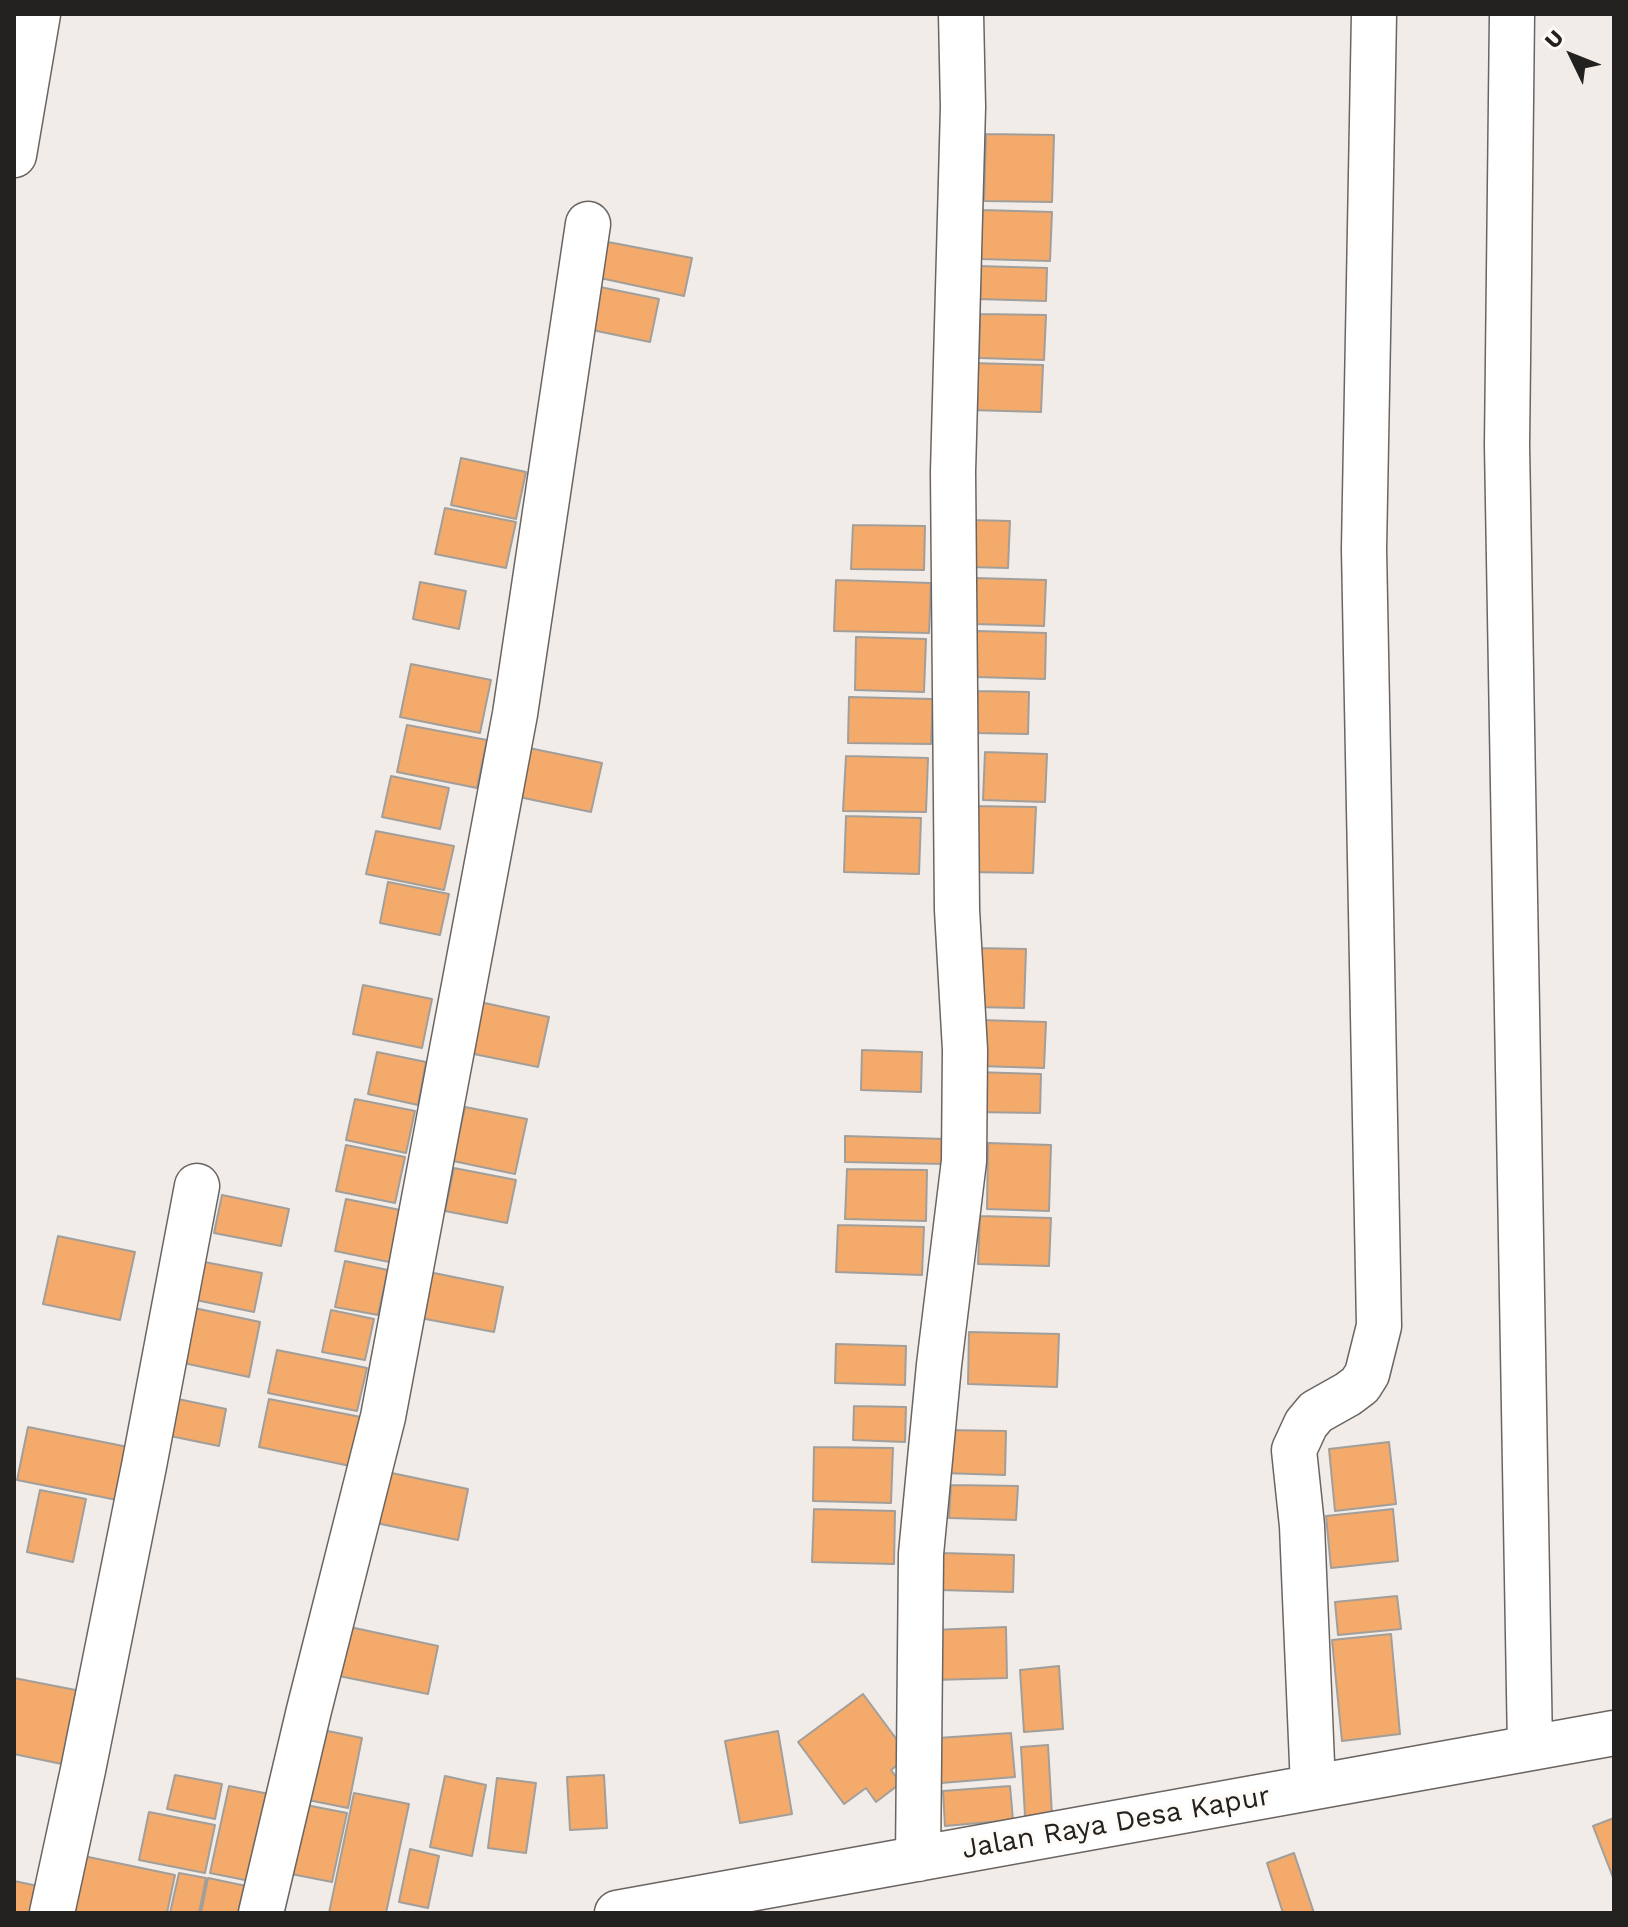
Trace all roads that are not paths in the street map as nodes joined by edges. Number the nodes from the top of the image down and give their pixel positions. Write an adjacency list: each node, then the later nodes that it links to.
1 (38, 14): 5 (street)
2 (961, 14): 11 (street)
3 (1374, 14): 10 (street)
4 (1512, 14): 9 (street)
5 (14, 155)
6 (588, 224): 14 (street)
7 (197, 1186): 13 (street)
8 (1614, 1733): 9 (street, Jalan Raya Desa Kapur)
9 (1530, 1747): 10 (street, Jalan Raya Desa Kapur)
10 (1313, 1787): 11 (street, Jalan Raya Desa Kapur)
11 (918, 1859): 12 (street, Jalan Raya Desa Kapur)
12 (719, 1904): 15 (street, Jalan Raya Desa Kapur)
13 (52, 1913)
14 (261, 1913)
15 (617, 1913)

